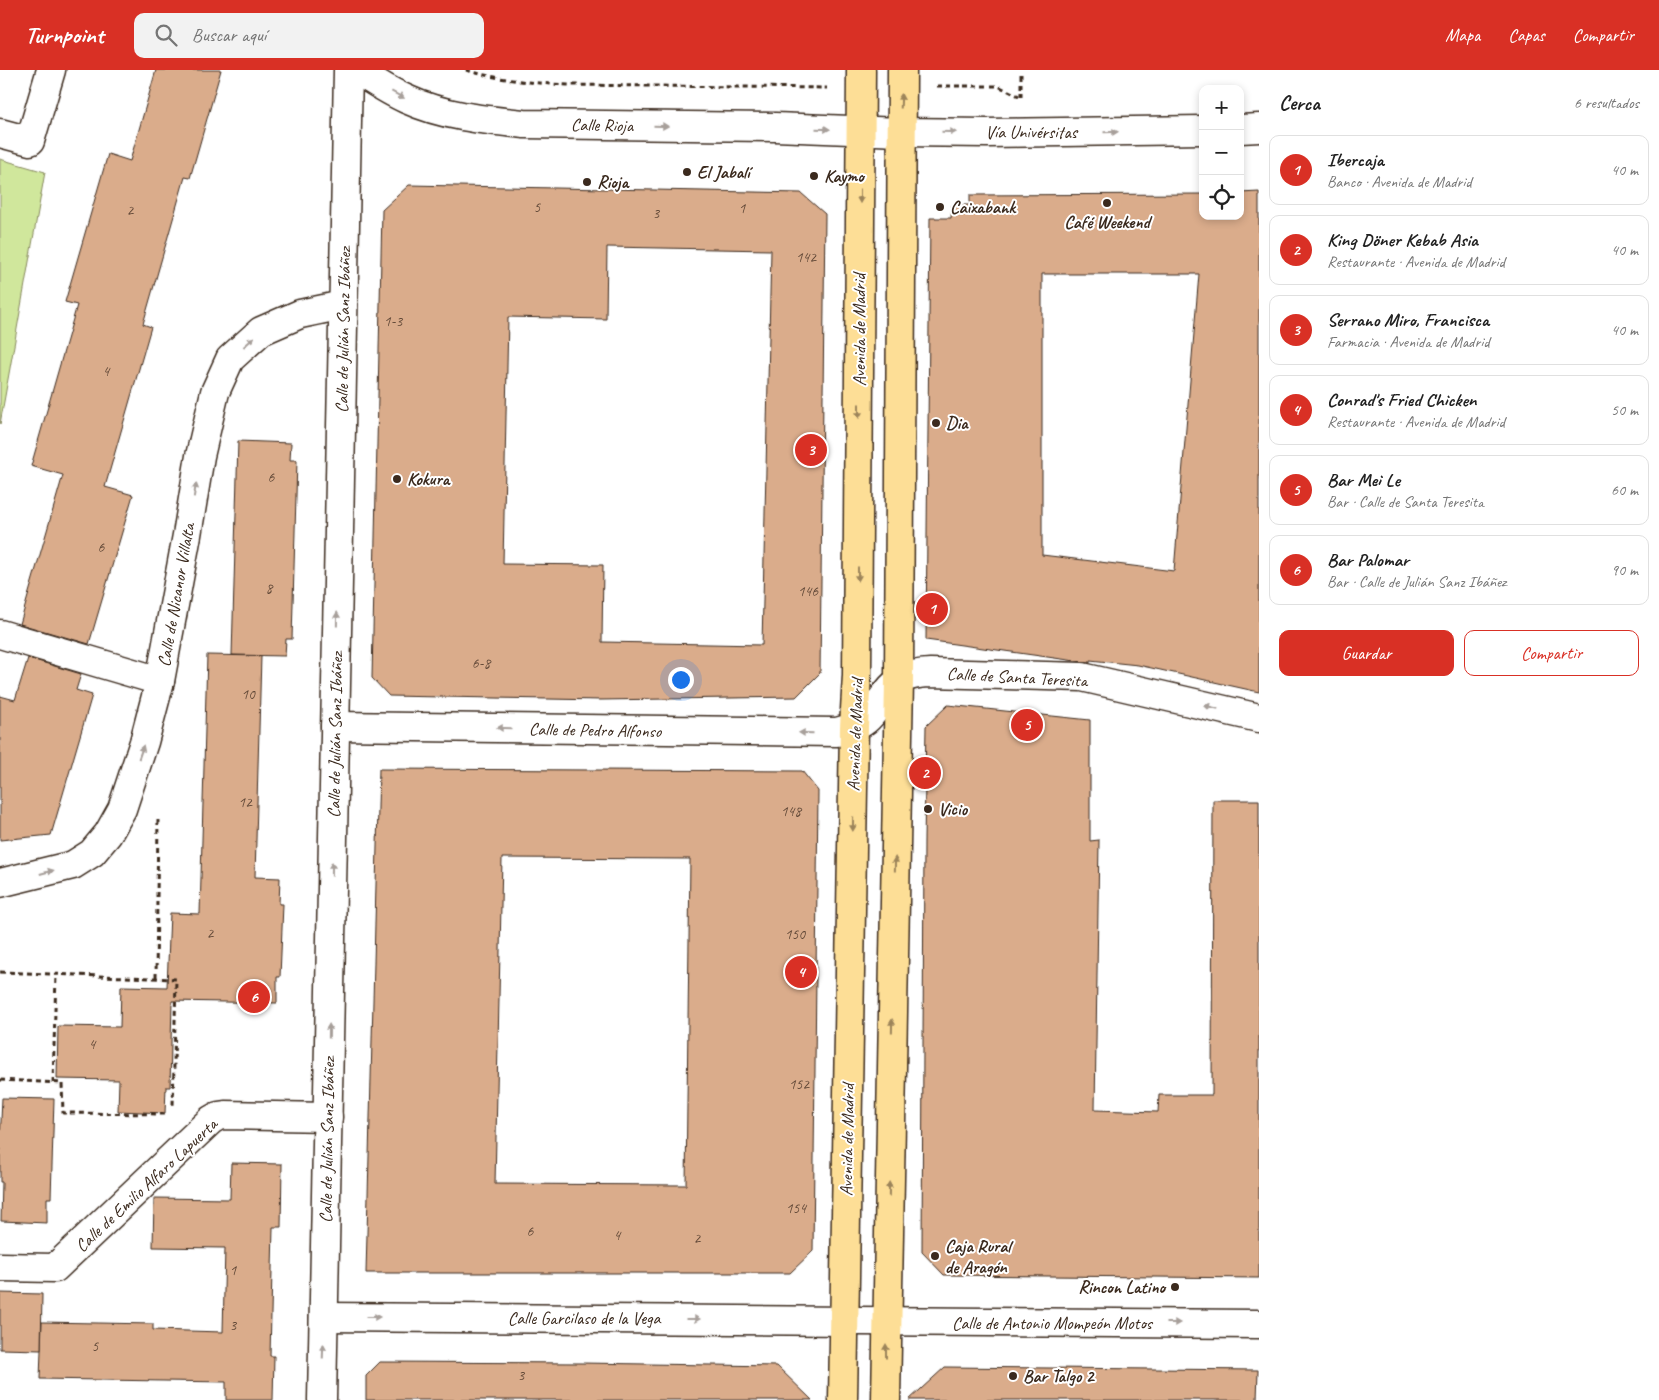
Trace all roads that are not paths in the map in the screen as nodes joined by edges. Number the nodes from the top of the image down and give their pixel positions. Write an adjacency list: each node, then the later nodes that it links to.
1 (50, 70): 11 (street)
2 (348, 70): 12 (street, Calle de Julián Sanz Ibáñez)
3 (356, 70): 8 (street, Calle Rioja, one-way to 8)
4 (861, 80): 8 (main road, Avenida de Madrid)
5 (902, 80): 10 (main road, one-way to 5)
6 (1259, 128): 7 (street)
7 (1244, 129)
8 (860, 130): 10 (street, Vía Univérsitas); 18 (main road, Avenida de Madrid, one-way to 18)
9 (1199, 130): 10 (street, Vía Univérsitas, one-way to 9)
10 (900, 132): 14 (main road)
11 (0, 133)
12 (343, 306): 15 (street, Calle de Nicanor Villalta, one-way to 12); 17 (street, Calle de Julián Sanz Ibáñez, one-way to 12)
13 (0, 634): 15 (street)
14 (899, 680): 16 (street, Calle de Santa Teresita, one-way to 14); 18 (street); 24 (main road, one-way to 14)
15 (160, 681): 19 (street, Calle de Nicanor Villalta, one-way to 15)
16 (1259, 718)
17 (335, 726): 18 (street, Calle de Pedro Alfonso, one-way to 17); 20 (street, Calle de Julián Sanz Ibáñez, one-way to 17)
18 (854, 727): 23 (main road, Avenida de Madrid, one-way to 23)
19 (0, 884)
20 (328, 1117): 21 (street, Calle de Emilio Alfaro Lapuerta); 22 (street, Calle de Julián Sanz Ibáñez)
21 (0, 1267)
22 (324, 1317): 23 (street, Calle Garcilaso de la Vega, one-way to 23); 26 (street, Calle de Julián Sanz Ibáñez, one-way to 22)
23 (844, 1320): 24 (street, Calle de Antonio Mompeón Motos); 27 (main road, Avenida de Madrid)
24 (886, 1321): 25 (street, Calle de Antonio Mompeón Motos, one-way to 25); 28 (main road, one-way to 24)
25 (1259, 1324)
26 (322, 1400)
27 (844, 1400)
28 (886, 1400)

